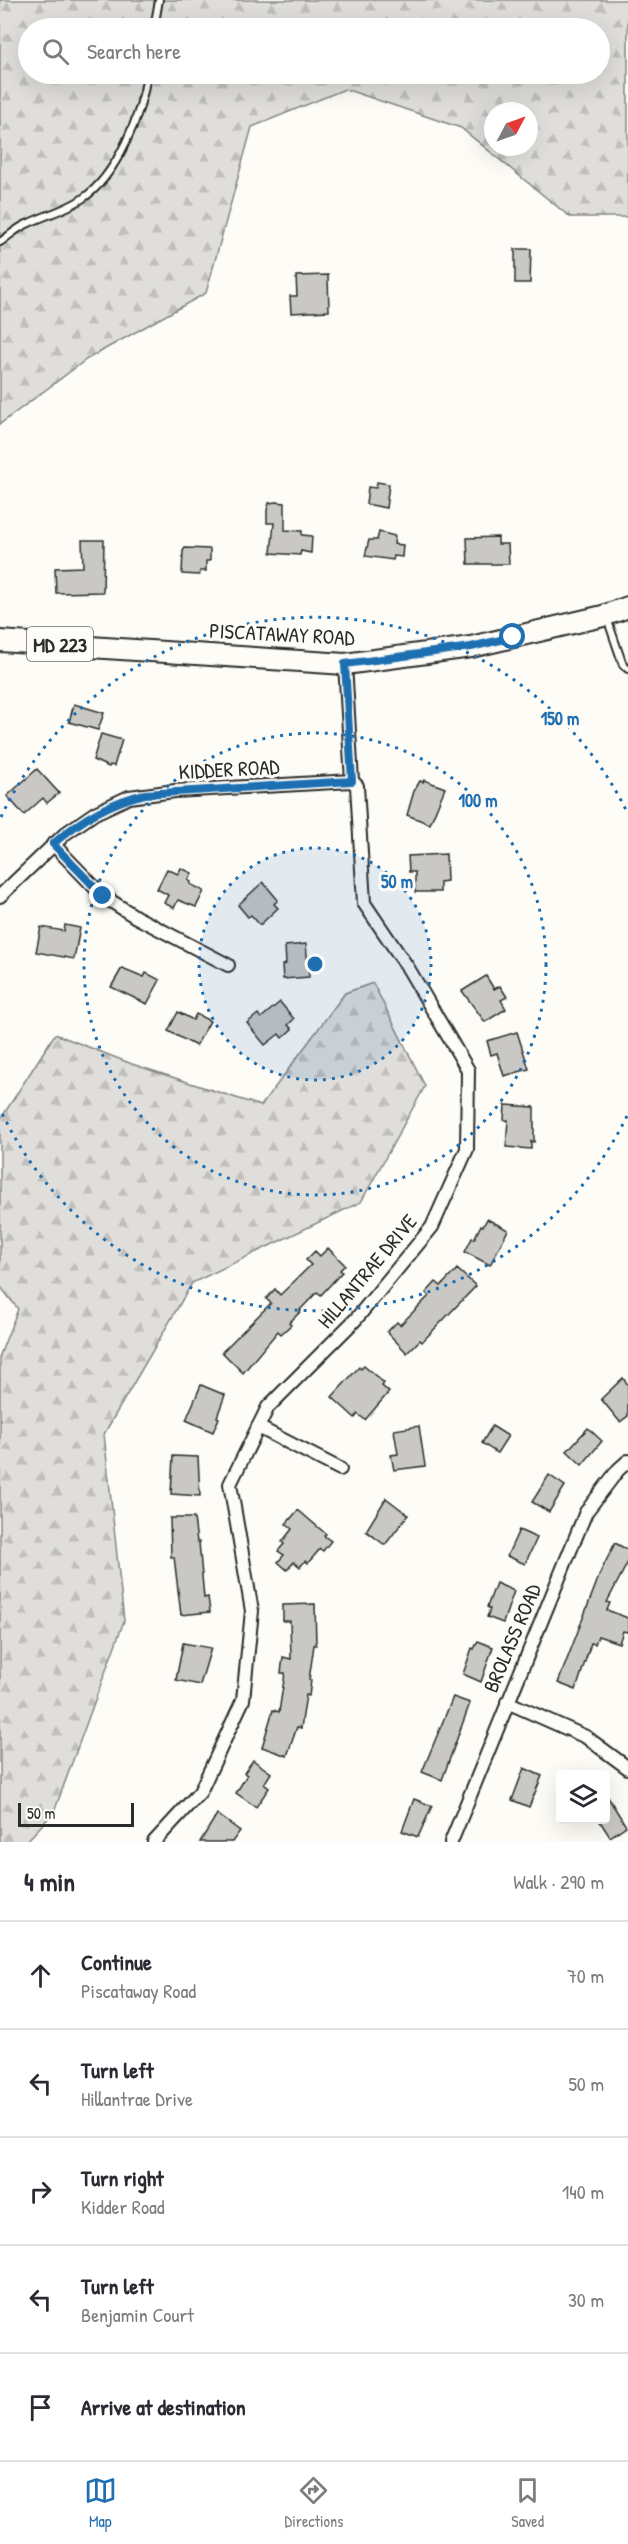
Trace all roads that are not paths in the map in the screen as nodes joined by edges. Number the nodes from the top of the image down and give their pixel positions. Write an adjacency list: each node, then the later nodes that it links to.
1 (159, 0): 2 (lane)
2 (156, 18)
3 (144, 84): 4 (lane)
4 (0, 242)
5 (628, 607): 6 (main road, PISCATAWAY ROAD / MD 223)
6 (606, 615): 8 (main road, PISCATAWAY ROAD / MD 223); 9 (lane)
7 (0, 641): 8 (main road, PISCATAWAY ROAD / MD 223)
8 (345, 664): 10 (street, HILLANTRAE DRIVE)
9 (628, 669)
10 (352, 781): 11 (street, KIDDER ROAD); 14 (street, HILLANTRAE DRIVE)
11 (53, 844): 12 (street, KIDDER ROAD); 13 (street)
12 (0, 896)
13 (228, 965)
14 (258, 1427): 16 (street); 19 (street, HILLANTRAE DRIVE)
15 (628, 1461): 17 (street, BROLASS ROAD)
16 (340, 1469)
17 (507, 1702): 18 (street); 20 (street, BROLASS ROAD)
18 (628, 1768)
19 (154, 1842)
20 (451, 1842)

